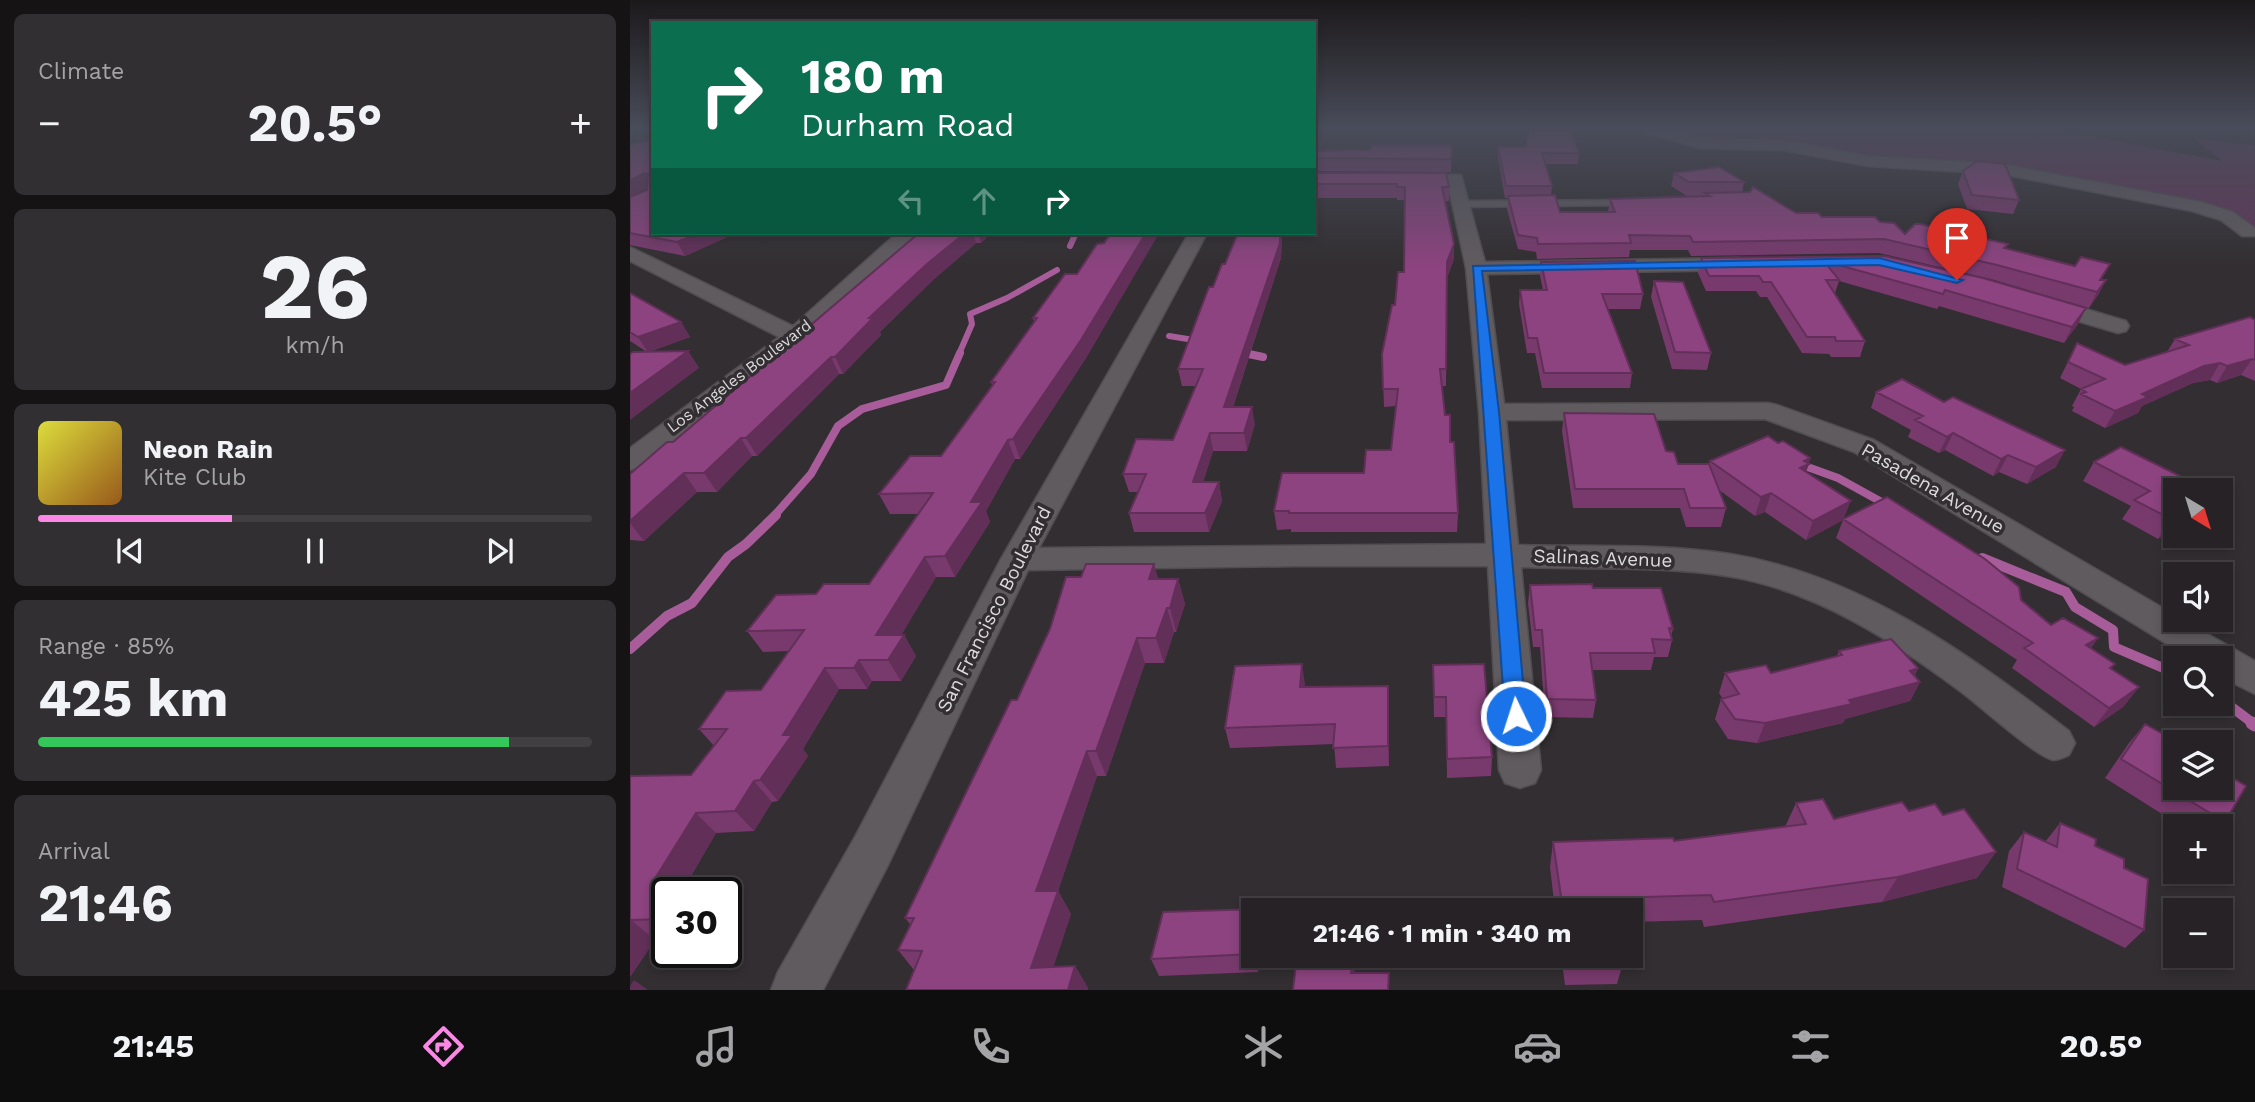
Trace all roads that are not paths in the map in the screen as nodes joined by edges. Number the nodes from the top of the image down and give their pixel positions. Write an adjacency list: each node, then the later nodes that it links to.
1 (2035, 175): 5 (street)
2 (1391, 179): 3 (street)
3 (1458, 191): 4 (lane); 10 (street)
4 (1639, 203)
5 (2249, 232)
6 (906, 235): 13 (street, Los Angeles Boulevard)
7 (1197, 235): 17 (street, San Francisco Boulevard)
8 (630, 253): 13 (street)
9 (1754, 264): 10 (street)
10 (1476, 268): 14 (street)
11 (2020, 297): 12 (street)
12 (2118, 326)
13 (795, 336): 15 (street, Los Angeles Boulevard)
14 (1492, 412): 16 (street); 18 (street, Pasadena Avenue)
15 (630, 461)
16 (1503, 555): 17 (street, Salinas Avenue); 21 (street, Salinas Avenue); 22 (street)
17 (1017, 559): 23 (street, San Francisco Boulevard)
18 (2200, 646)
19 (2233, 666): 20 (street, Pasadena Avenue)
20 (2255, 679)
21 (2055, 743)
22 (1520, 770)
23 (796, 990)

